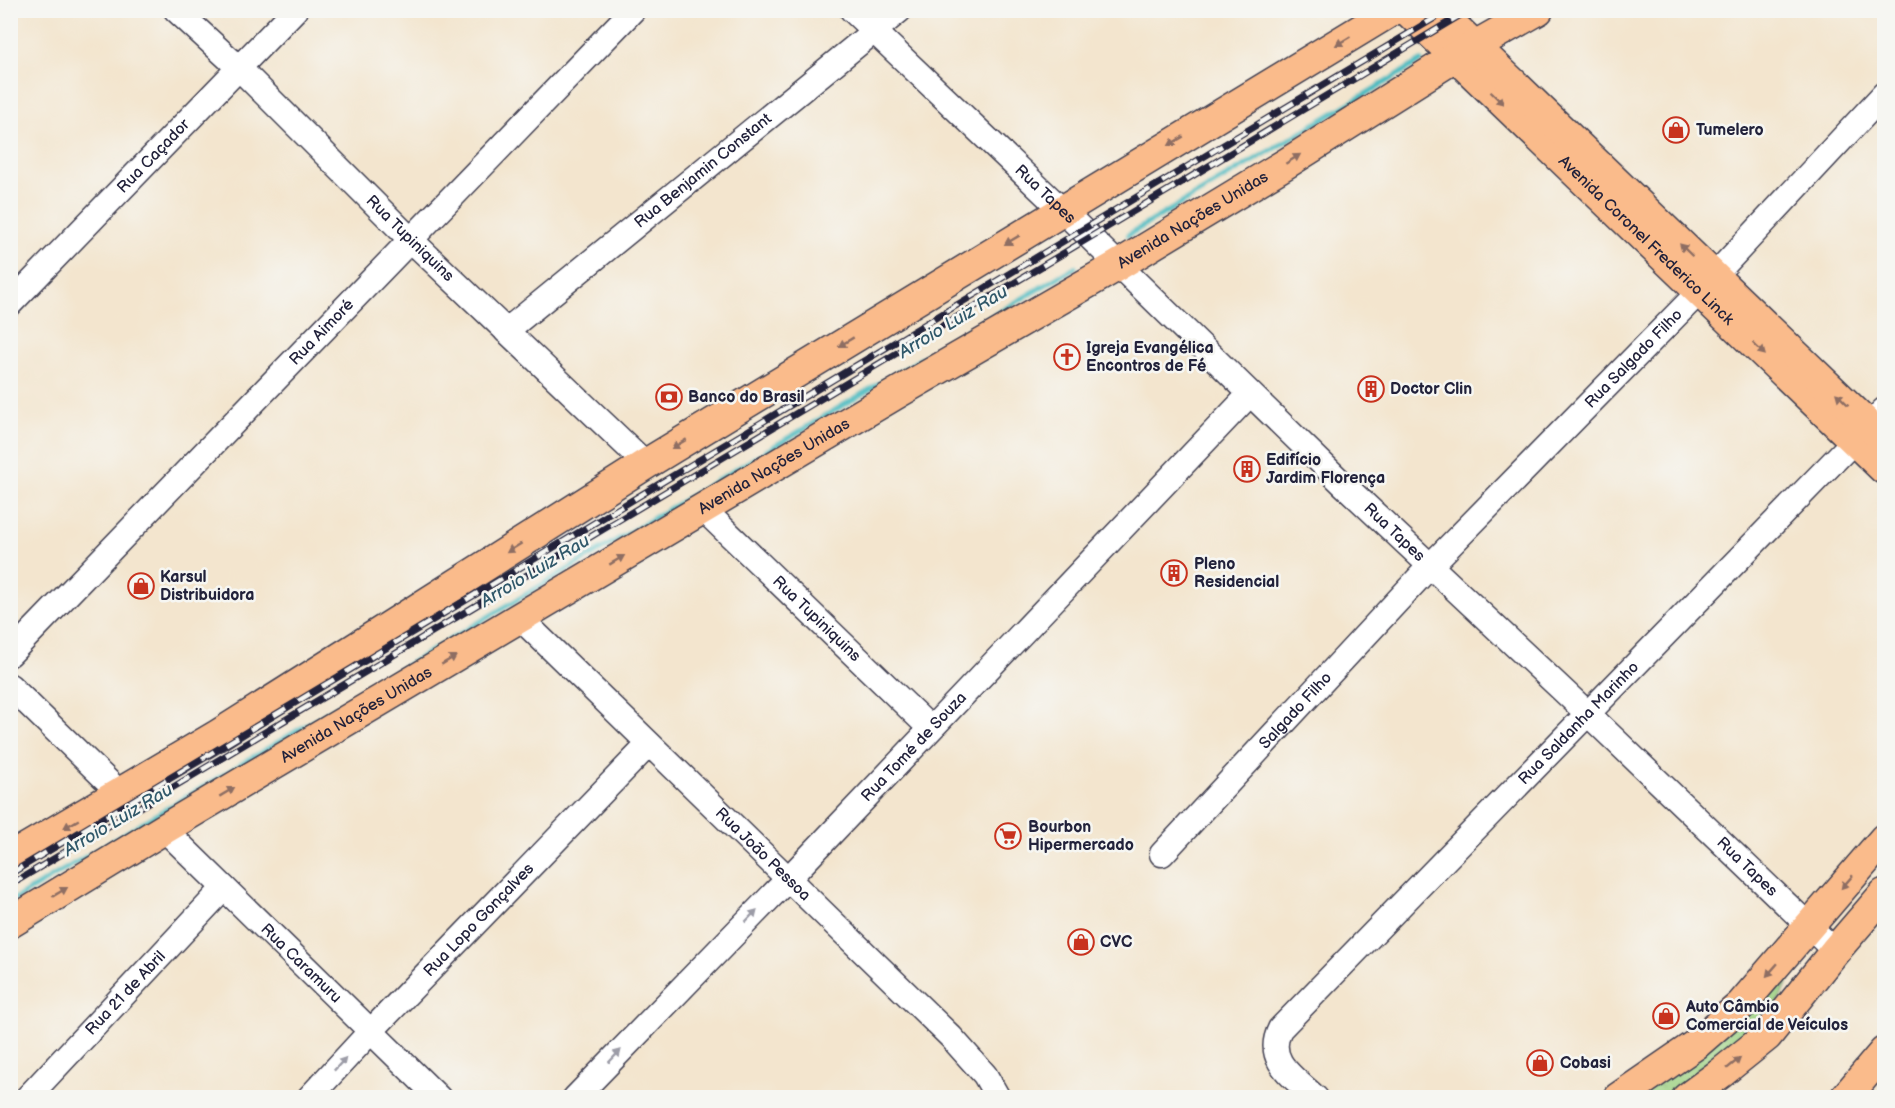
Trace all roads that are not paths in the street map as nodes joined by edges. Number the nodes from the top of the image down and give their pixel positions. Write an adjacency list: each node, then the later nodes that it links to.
1 (176, 10): 12 (street, Rua Tupiniquins)
2 (295, 10): 12 (street, Rua Caçador)
3 (633, 10): 15 (street, Rua Aimoré)
4 (852, 10): 10 (street, Rua Tapes)
5 (900, 10): 10 (street, Rua Benjamin Constant)
6 (1393, 10): 14 (main road, one-way to 14)
7 (1407, 10): 11 (main road, Avenida Coronel Frederico Linck)
8 (1437, 10): 11 (main road, Avenida Coronel Frederico Linck)
9 (1538, 10): 11 (main road, Avenida Nações Unidas)
10 (874, 32): 14 (street, Rua Tapes); 19 (street, Rua Benjamin Constant)
11 (1464, 52): 16 (main road, Avenida Nações Unidas, one-way to 11); 17 (main road, Avenida Coronel Frederico Linck)
12 (239, 68): 15 (street, Rua Tupiniquins); 18 (street, Rua Caçador)
13 (1884, 94): 17 (street, Rua Salgado Filho)
14 (1062, 210): 16 (street, Rua Tapes); 22 (main road, one-way to 22)
15 (411, 240): 19 (street, Rua Tupiniquins); 27 (street, Rua Aimoré)
16 (1117, 266): 20 (street, Rua Tapes); 24 (main road, Avenida Nações Unidas)
17 (1706, 284): 21 (main road, Avenida Coronel Frederico Linck); 25 (street, Rua Salgado Filho)
18 (10, 304)
19 (506, 331): 22 (street, Rua Tupiniquins)
20 (1251, 394): 25 (street, Rua Tapes); 30 (street, Rua Tomé de Souza)
21 (1873, 429): 23 (main road, Avenida Coronel Frederico Linck); 29 (street, Rua Saldanha Marinho)
22 (646, 464): 32 (main road, one-way to 32)
23 (1884, 469)
24 (702, 509): 26 (main road, Avenida Nações Unidas, one-way to 24); 30 (street, Rua Tupiniquins)
25 (1430, 566): 29 (street, Rua Tapes); 35 (street, Salgado Filho)
26 (520, 618): 31 (street, Rua João Pessoa); 33 (main road, Avenida Nações Unidas, one-way to 26)
27 (10, 654)
28 (10, 686): 32 (street)
29 (1587, 713): 41 (street, Rua Tapes); 51 (street, Rua Saldanha Marinho)
30 (930, 728): 37 (street, Rua Tomé de Souza)
31 (648, 744): 37 (street, Rua João Pessoa); 43 (street, Rua Lopo Gonçalves)
32 (121, 794): 36 (main road, one-way to 36)
33 (164, 829): 38 (street, Rua Caramuru); 40 (main road, Avenida Nações Unidas, one-way to 33)
34 (1884, 839): 41 (main road, one-way to 41)
35 (1162, 854)
36 (10, 858)
37 (789, 878): 49 (street, Rua Tomé de Souza, one-way to 37); 50 (street, Rua João Pessoa)
38 (224, 888): 43 (street, Rua Caramuru); 46 (street, Rua 21 de Abril)
39 (1884, 894): 42 (main road)
40 (10, 923)
41 (1810, 925): 42 (street, Rua Tapes); 52 (main road, one-way to 52)
42 (1835, 951): 53 (main road, one-way to 42)
43 (371, 1031): 47 (street, Rua Lopo Gonçalves, one-way to 43); 48 (street, Rua Caramuru)
44 (1884, 1052): 45 (main road)
45 (1852, 1095)
46 (27, 1098)
47 (309, 1098)
48 (439, 1098)
49 (575, 1098)
50 (998, 1098)
51 (1316, 1098)
52 (1618, 1098)
53 (1688, 1098)

